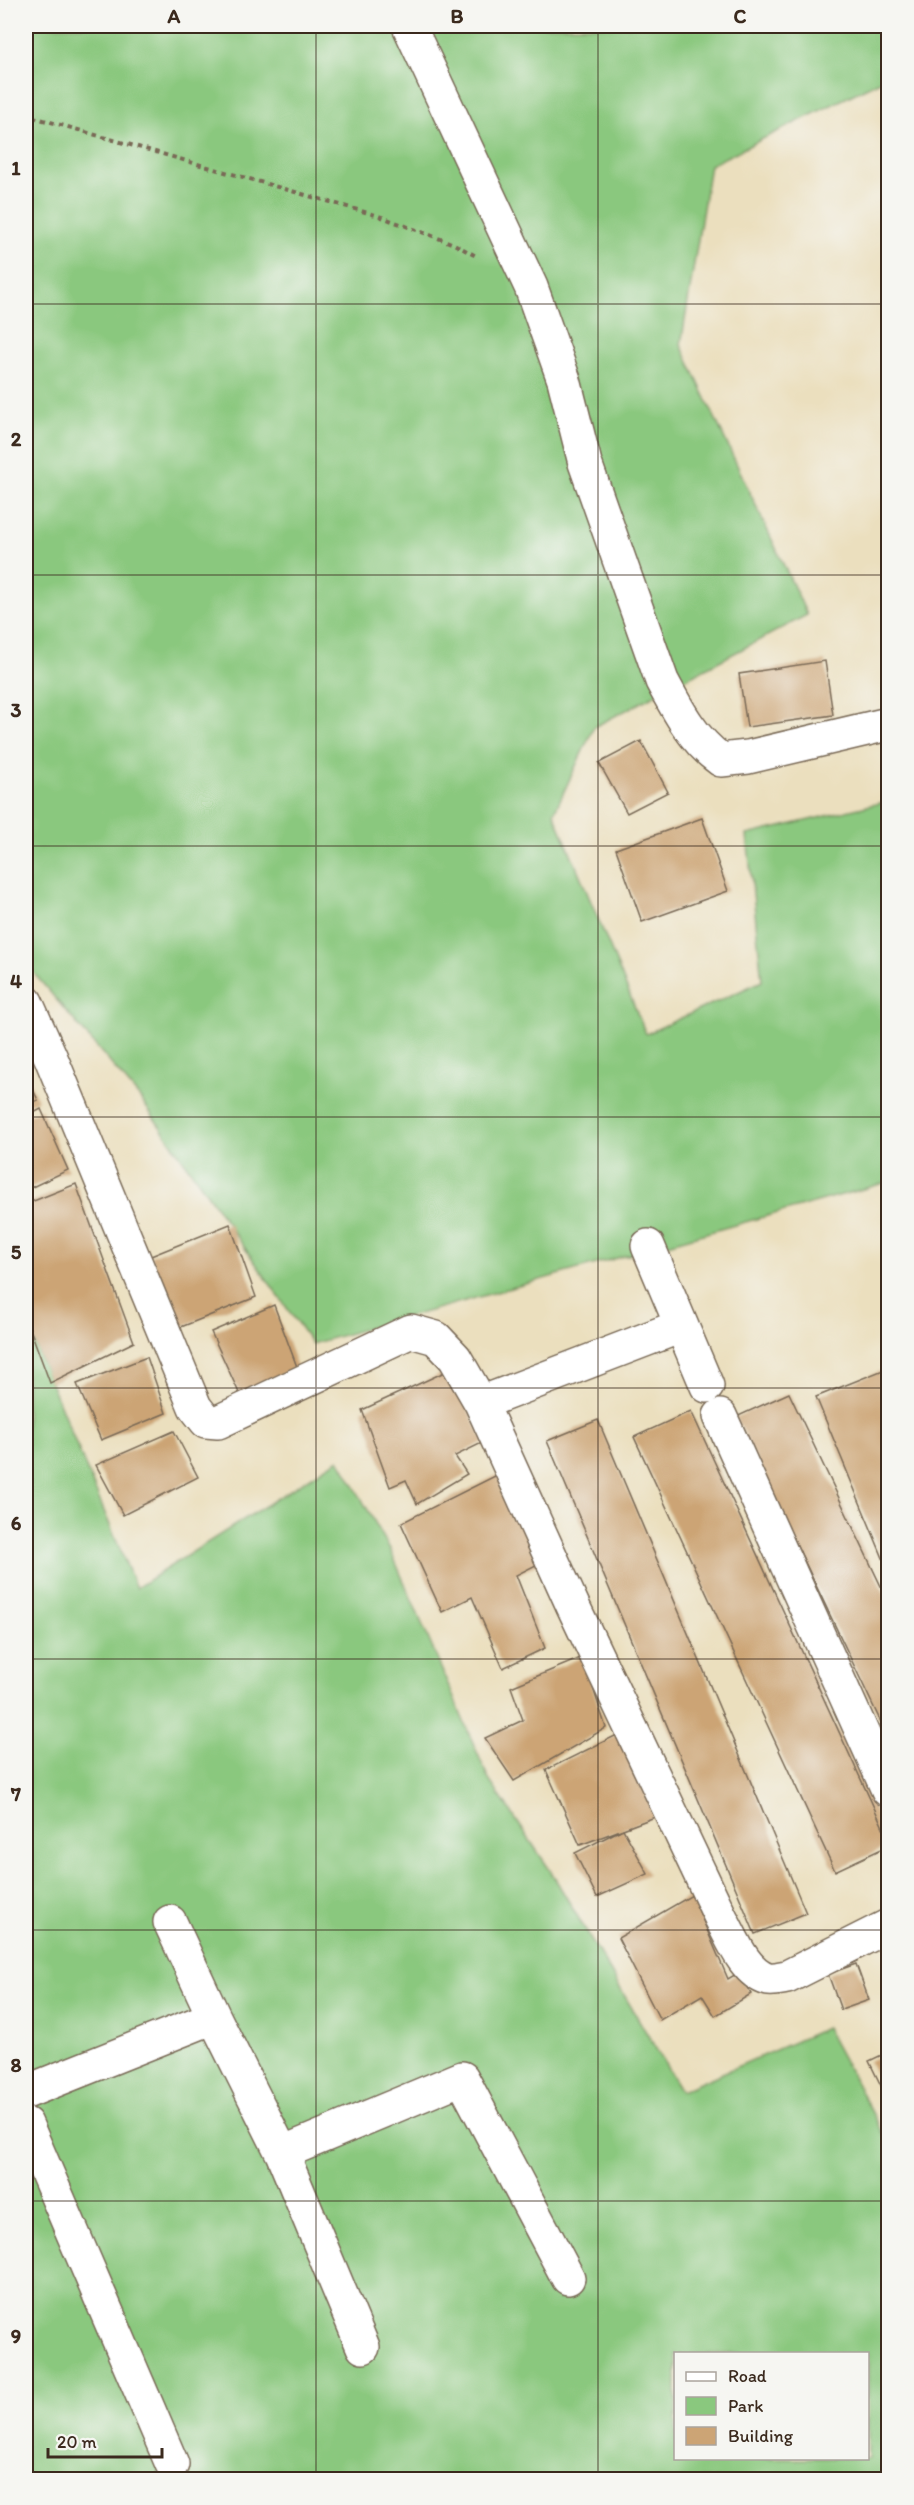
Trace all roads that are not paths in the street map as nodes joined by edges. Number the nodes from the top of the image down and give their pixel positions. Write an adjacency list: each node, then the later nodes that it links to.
1 (409, 26): 2 (street)
2 (888, 724)
3 (26, 1002): 7 (street)
4 (648, 1246): 5 (street)
5 (681, 1326): 6 (street); 7 (street)
6 (707, 1386)
7 (481, 1403): 11 (street)
8 (720, 1416): 9 (street)
9 (888, 1790)
10 (170, 1922): 12 (street)
11 (888, 1926)
12 (214, 2017): 13 (street); 15 (street)
13 (26, 2092)
14 (26, 2124): 18 (street)
15 (282, 2152): 16 (street); 17 (street)
16 (568, 2278)
17 (363, 2347)
18 (172, 2464)

